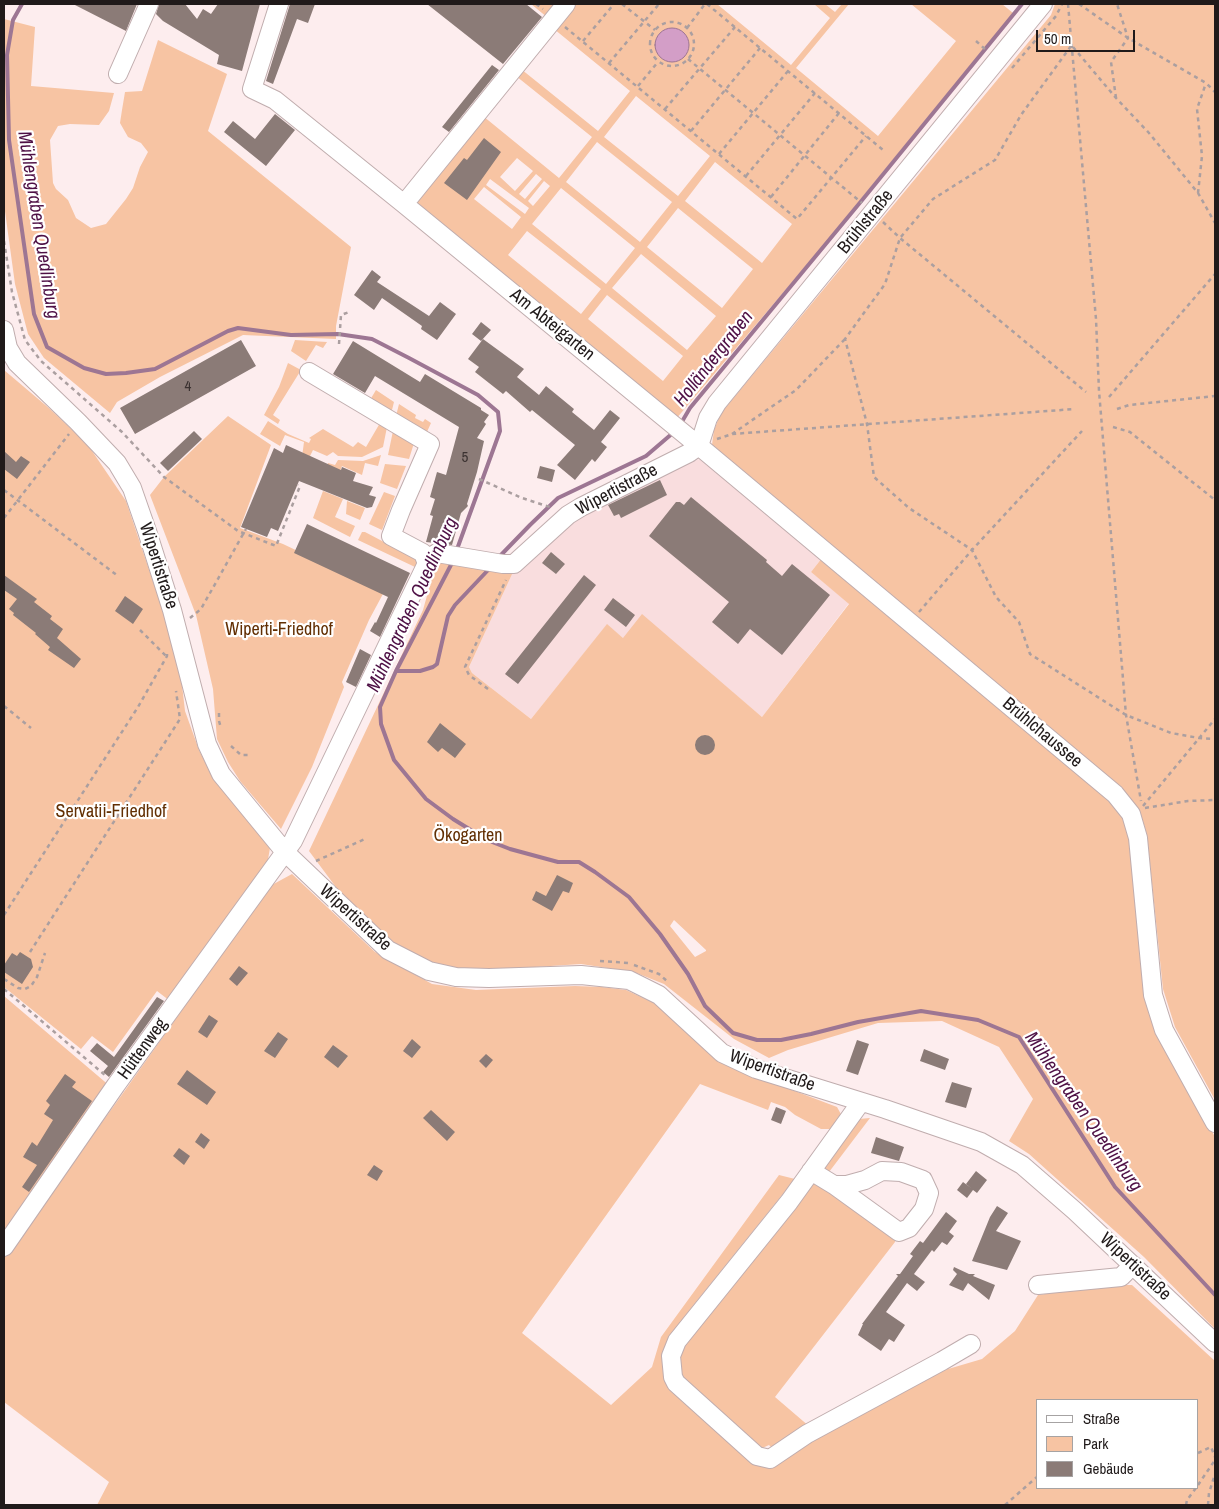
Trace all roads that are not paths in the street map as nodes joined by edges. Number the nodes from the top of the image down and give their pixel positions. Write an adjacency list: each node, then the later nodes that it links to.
1 (150, 4): 5 (street)
2 (279, 4): 6 (street, Am Abteigarten)
3 (566, 4): 6 (street)
4 (1043, 4): 10 (street, Brühlstraße)
5 (118, 74)
6 (404, 204): 10 (street, Am Abteigarten)
7 (4, 330): 8 (street, Wipertistraße)
8 (6, 349): 12 (street, Wipertistraße)
9 (309, 372): 11 (street)
10 (710, 443): 11 (street, Wipertistraße); 14 (street, Brühlchaussee)
11 (426, 561): 12 (street)
12 (285, 852): 13 (street, Wipertistraße); 17 (street, Hüttenweg)
13 (861, 1102): 15 (street); 18 (street, Wipertistraße)
14 (1215, 1123)
15 (811, 1171): 16 (street); 21 (street)
16 (834, 1185): 16 (street)
17 (4, 1247)
18 (1134, 1265): 19 (street); 20 (street, Wipertistraße)
19 (1038, 1285)
20 (1215, 1343)
21 (971, 1344)

